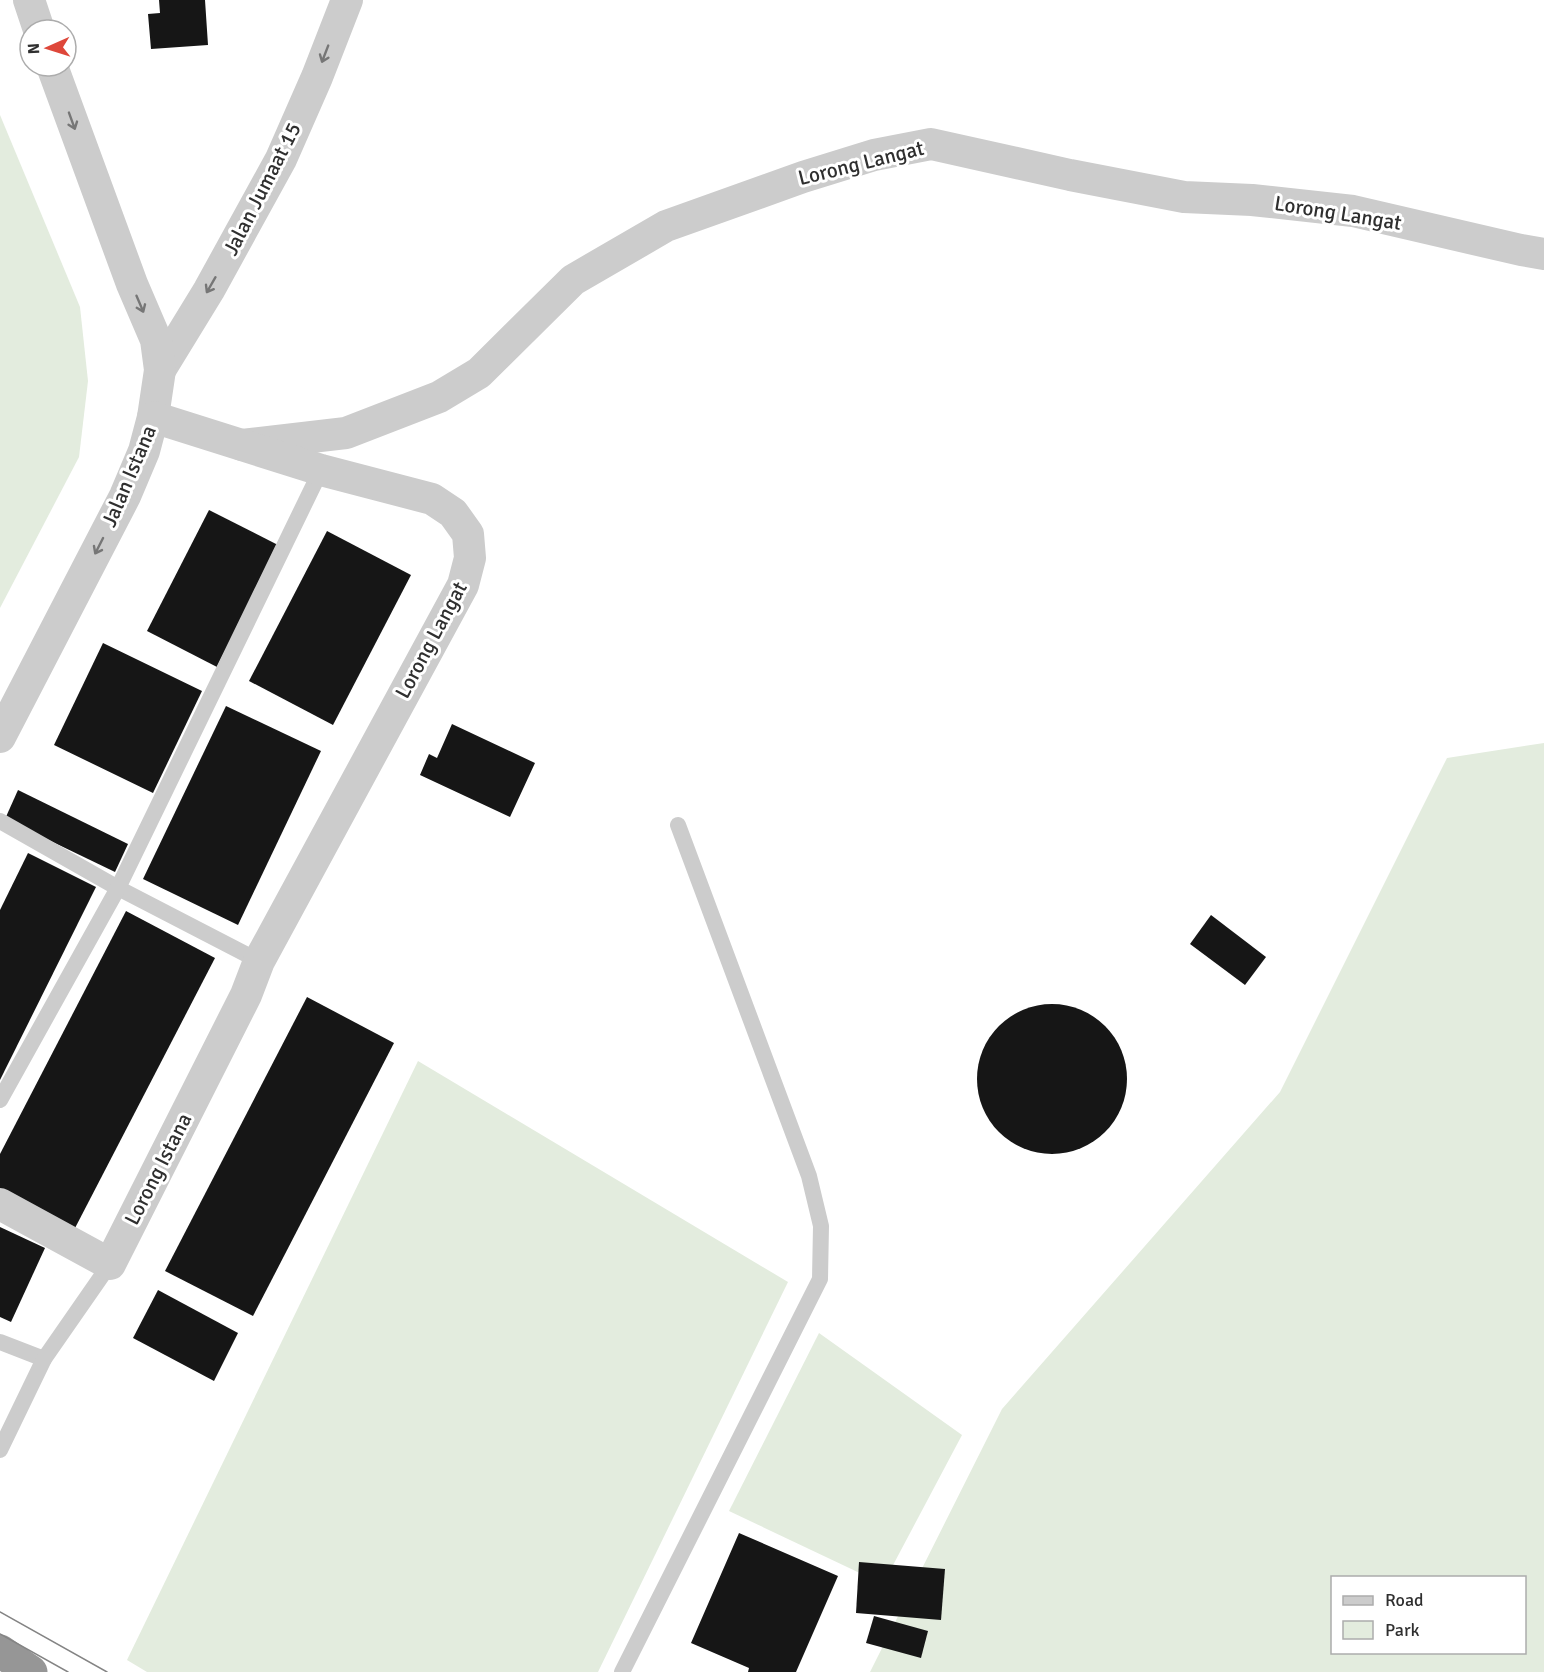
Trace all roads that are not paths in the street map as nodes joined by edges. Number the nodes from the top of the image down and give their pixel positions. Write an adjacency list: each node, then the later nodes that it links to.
1 (28, 0): 3 (street)
2 (347, 0): 6 (street, Jalan Jumaat 15, one-way to 6)
3 (35, 18)
4 (56, 78): 6 (street, Jalan Istana, one-way to 6)
5 (1544, 254): 8 (street, Lorong Langat)
6 (160, 370): 7 (street, Jalan Istana)
7 (153, 417): 8 (street, Lorong Langat); 10 (street, Jalan Istana, one-way to 10)
8 (242, 445): 9 (street, Lorong Langat)
9 (321, 470): 13 (lane); 14 (street, Lorong Langat)
10 (2, 730)
11 (0, 821): 13 (lane)
12 (678, 825): 23 (lane)
13 (118, 888): 14 (lane); 15 (lane)
14 (259, 961): 17 (street, Lorong Istana)
15 (0, 1100)
16 (0, 1204): 17 (street)
17 (110, 1264): 19 (lane)
18 (0, 1342): 19 (lane)
19 (44, 1359): 20 (lane)
20 (0, 1450)
21 (0, 1651): 22 (highway)
22 (31, 1672)
23 (622, 1672)

